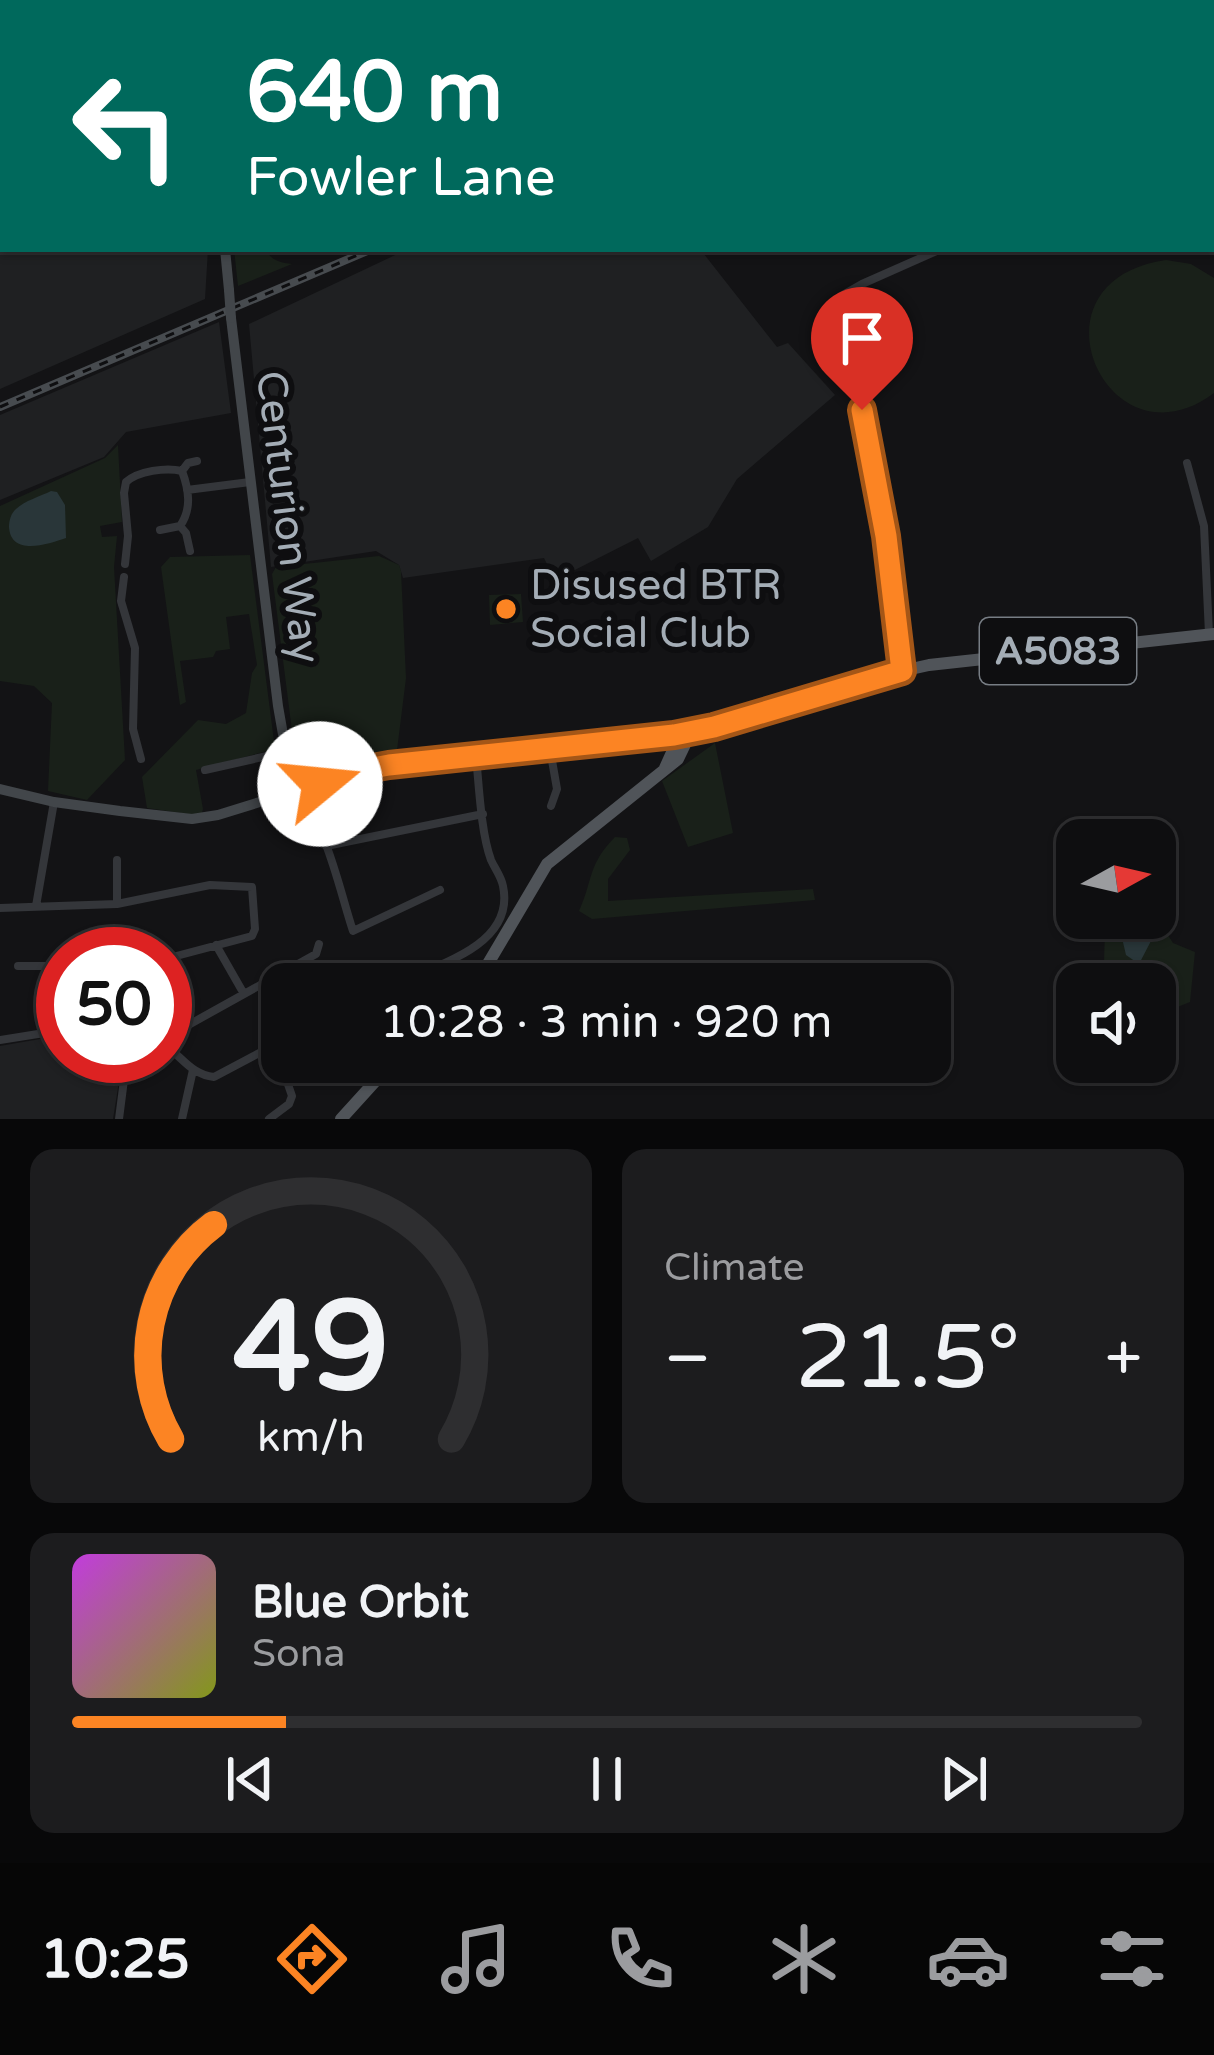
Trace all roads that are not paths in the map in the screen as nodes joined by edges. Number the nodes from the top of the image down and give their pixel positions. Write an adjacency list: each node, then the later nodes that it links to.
1 (225, 252): 6 (main road, Centurion Way, bridge)
2 (934, 252): 14 (street)
3 (196, 461): 5 (street)
4 (1187, 464): 13 (street)
5 (182, 471): 7 (street); 11 (street)
6 (250, 482): 7 (street); 18 (main road, Centurion Way)
7 (187, 490): 8 (street)
8 (180, 526): 9 (street); 10 (street)
9 (160, 530)
10 (190, 551)
11 (125, 564)
12 (124, 577): 20 (street)
13 (1211, 634): 14 (main road, A5083)
14 (902, 671): 15 (main road, A5083)
15 (691, 732): 16 (main road, A5083); 21 (main road)
16 (674, 735): 17 (main road); 21 (main road)
17 (550, 748): 19 (main road); 26 (street)
18 (285, 752): 22 (street); 24 (main road, Centurion Way)
19 (476, 756): 24 (main road); 27 (street)
20 (141, 759)
21 (665, 768): 40 (main road)
22 (205, 770)
23 (0, 789): 25 (main road)
24 (296, 791): 25 (main road); 28 (street)
25 (54, 802): 32 (street)
26 (551, 806)
27 (483, 814): 28 (street); 39 (street)
28 (326, 846): 30 (street)
29 (117, 860): 31 (street)
30 (440, 890)
31 (117, 904): 32 (street); 35 (street)
32 (37, 907): 33 (street)
33 (0, 908)
34 (319, 944): 37 (street)
35 (216, 945): 36 (street); 43 (street)
36 (192, 951)
37 (307, 959): 38 (street); 43 (street)
38 (310, 963)
39 (444, 963)
40 (488, 963)
41 (18, 966): 42 (street)
42 (36, 966)
43 (244, 994): 44 (street)
44 (192, 1025)
45 (36, 1034): 46 (street)
46 (0, 1040)
47 (261, 1052): 48 (street)
48 (193, 1070): 53 (street)
49 (123, 1083): 52 (street)
50 (288, 1083): 54 (street)
51 (374, 1083): 55 (main road)
52 (118, 1119)
53 (182, 1119)
54 (269, 1119)
55 (341, 1119)

